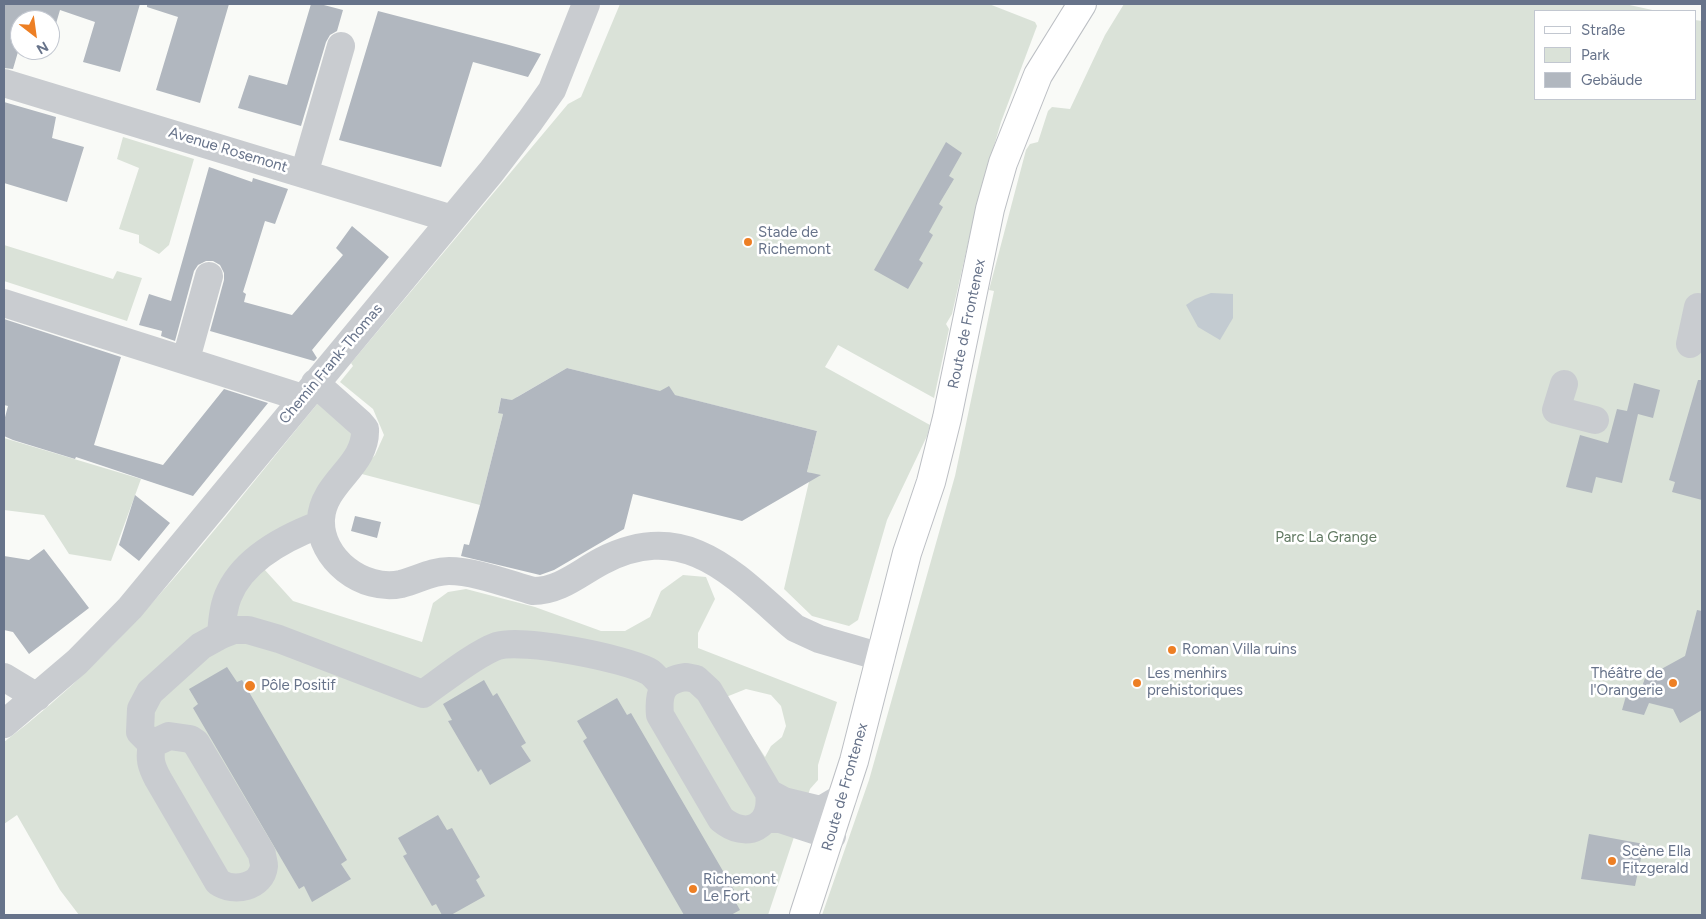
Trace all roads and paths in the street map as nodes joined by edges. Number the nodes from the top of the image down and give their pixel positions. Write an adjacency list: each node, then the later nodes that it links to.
1 (586, 4): 6 (street, Chemin Frank-Thomas)
2 (1074, 6): 17 (main road, Route de Frontenex)
3 (341, 46): 5 (street)
4 (4, 83): 5 (street, Avenue Rosemont)
5 (304, 174): 6 (street, Avenue Rosemont)
6 (452, 219): 13 (street, Chemin Frank-Thomas)
7 (209, 276): 11 (street)
8 (4, 303): 11 (street)
9 (1698, 307): 10 (street)
10 (1690, 344)
11 (186, 359): 13 (street)
12 (1564, 384): 14 (street)
13 (309, 391): 15 (street); 20 (street, Chemin Frank-Thomas)
14 (1595, 420)
15 (321, 524): 16 (street); 17 (street)
16 (221, 635): 19 (street); 22 (street)
17 (881, 657): 24 (main road, Route de Frontenex)
18 (4, 677): 20 (street)
19 (664, 687): 23 (street); 25 (street)
20 (37, 697): 21 (street, Chemin Frank-Thomas)
21 (4, 724)
22 (152, 744): 22 (street)
23 (769, 793): 24 (street); 25 (street)
24 (843, 797): 26 (main road, Route de Frontenex)
25 (766, 820): 26 (street)
26 (832, 836): 27 (main road, Route de Frontenex)
27 (804, 915)

